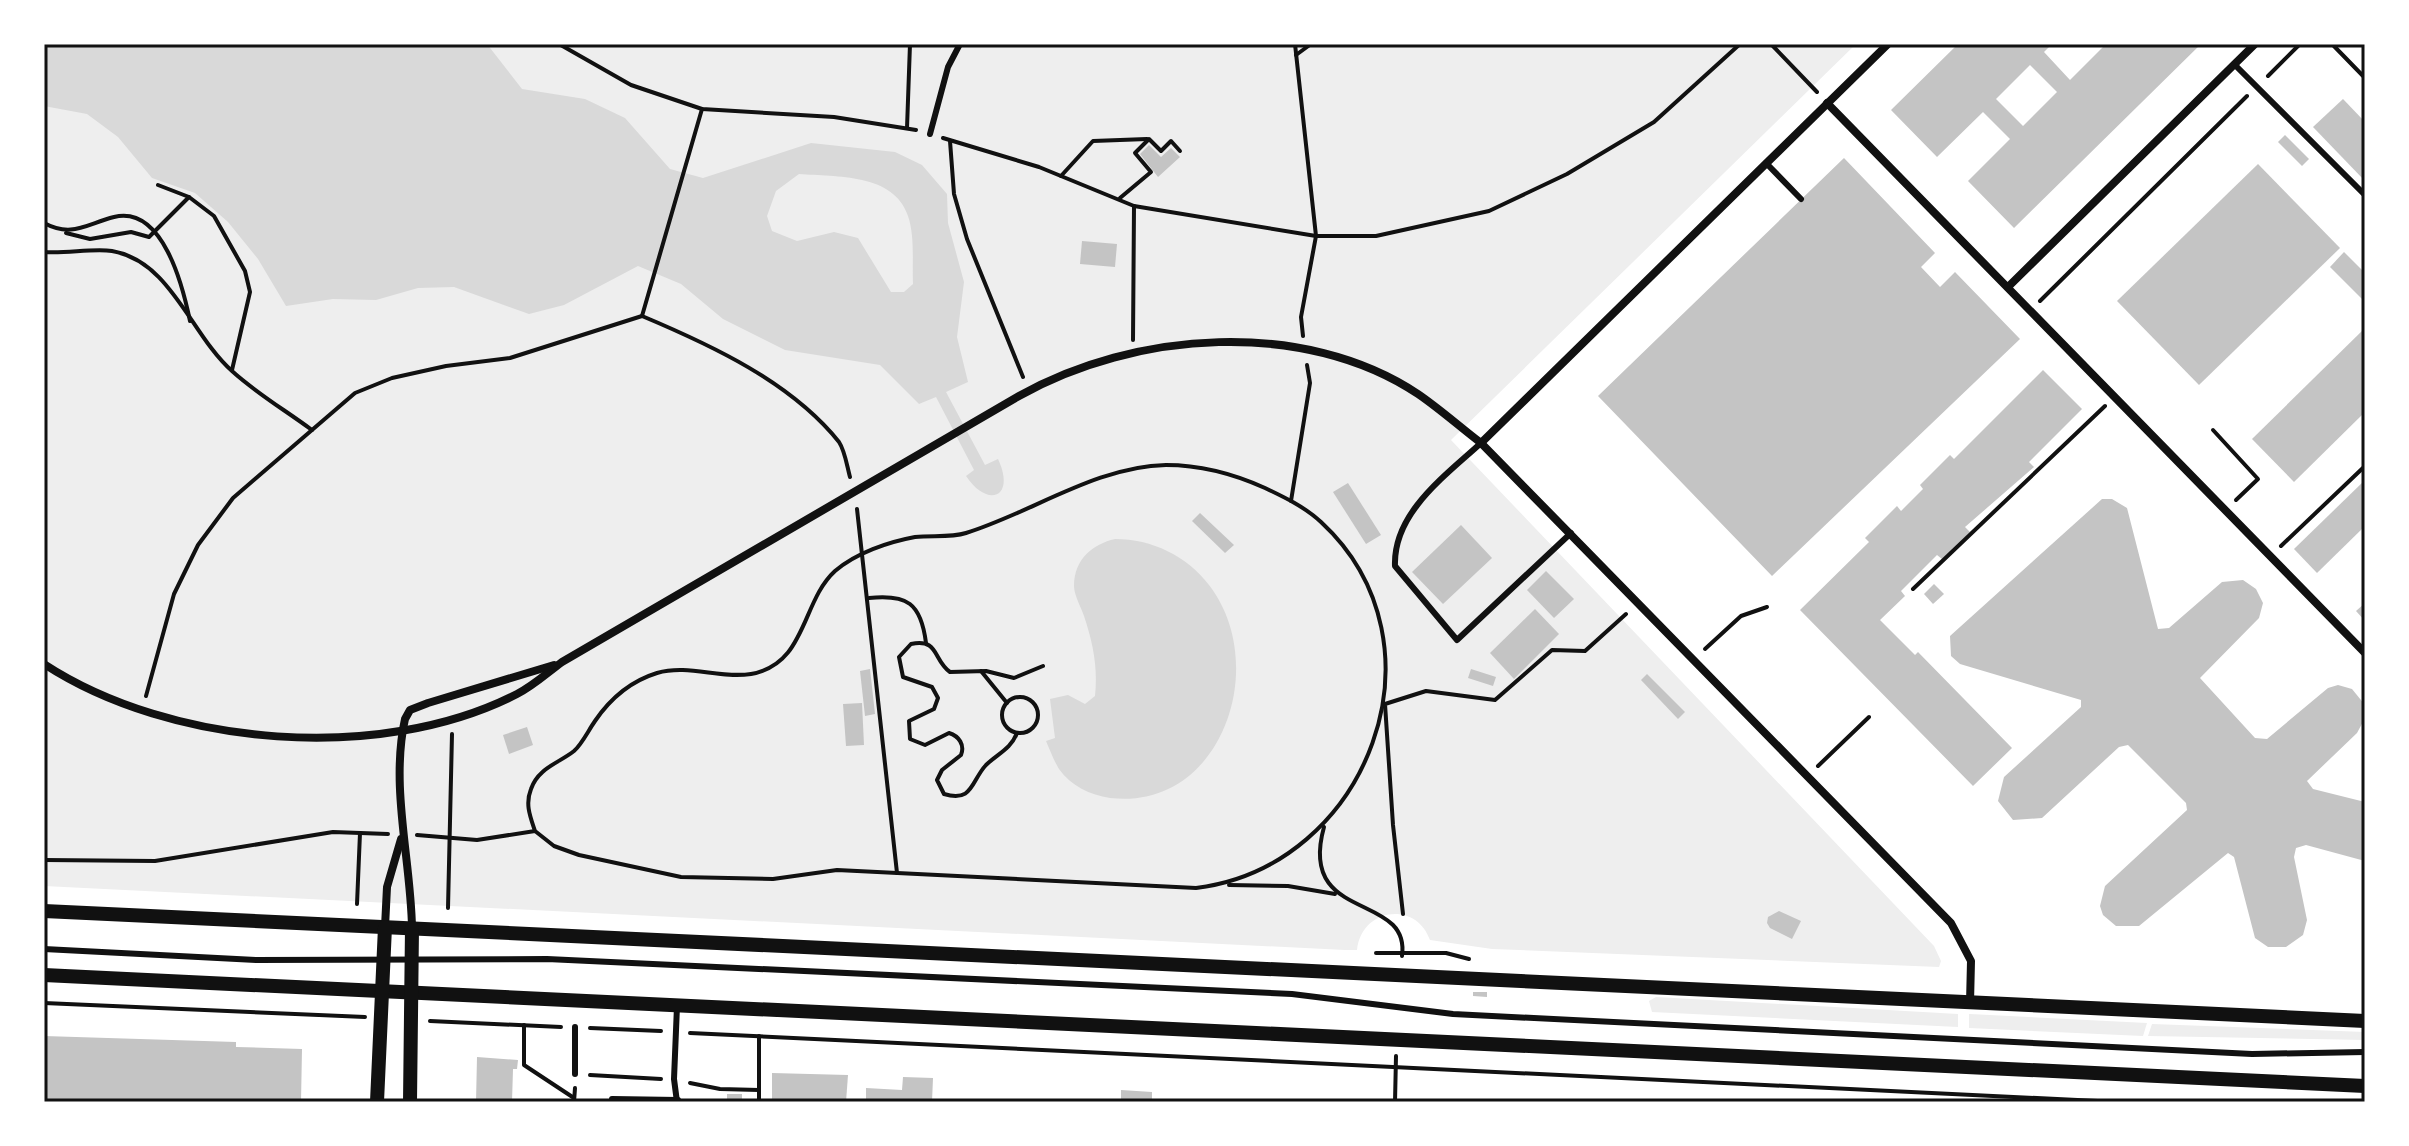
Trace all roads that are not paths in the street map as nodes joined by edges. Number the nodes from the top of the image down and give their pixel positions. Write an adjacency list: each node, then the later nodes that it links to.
1 (960, 44): 6 (lane)
2 (1888, 44): 5 (street)
3 (2255, 44): 4 (street)
4 (2234, 64): 8 (lane); 10 (street)
5 (1827, 103): 7 (street); 10 (street)
6 (930, 134)
7 (1766, 163): 9 (lane); 11 (street)
8 (2365, 195)
9 (1801, 199)
10 (2008, 287): 13 (street)
11 (1481, 443): 12 (street); 12 (lane); 14 (street)
12 (1571, 533): 27 (street)
13 (2365, 653)
14 (562, 662): 16 (street); 16 (street)
15 (44, 664): 16 (street)
16 (402, 730): 17 (street)
17 (402, 834): 19 (street); 20 (street)
18 (44, 911): 19 (street)
19 (385, 927): 20 (street); 23 (street)
20 (412, 928): 22 (street); 27 (street)
21 (44, 949): 23 (lane)
22 (413, 959): 23 (lane); 26 (street); 31 (lane)
23 (384, 960): 25 (street)
24 (44, 975): 25 (street)
25 (383, 991): 26 (street); 36 (street)
26 (413, 992): 28 (street); 37 (street)
27 (1970, 1003): 29 (street)
28 (677, 1004): 33 (street); 35 (lane)
29 (2365, 1021)
30 (575, 1027): 32 (lane)
31 (2365, 1052)
32 (575, 1074)
33 (2365, 1086)
34 (612, 1099): 35 (lane)
35 (678, 1101)
36 (377, 1102)
37 (410, 1102)

